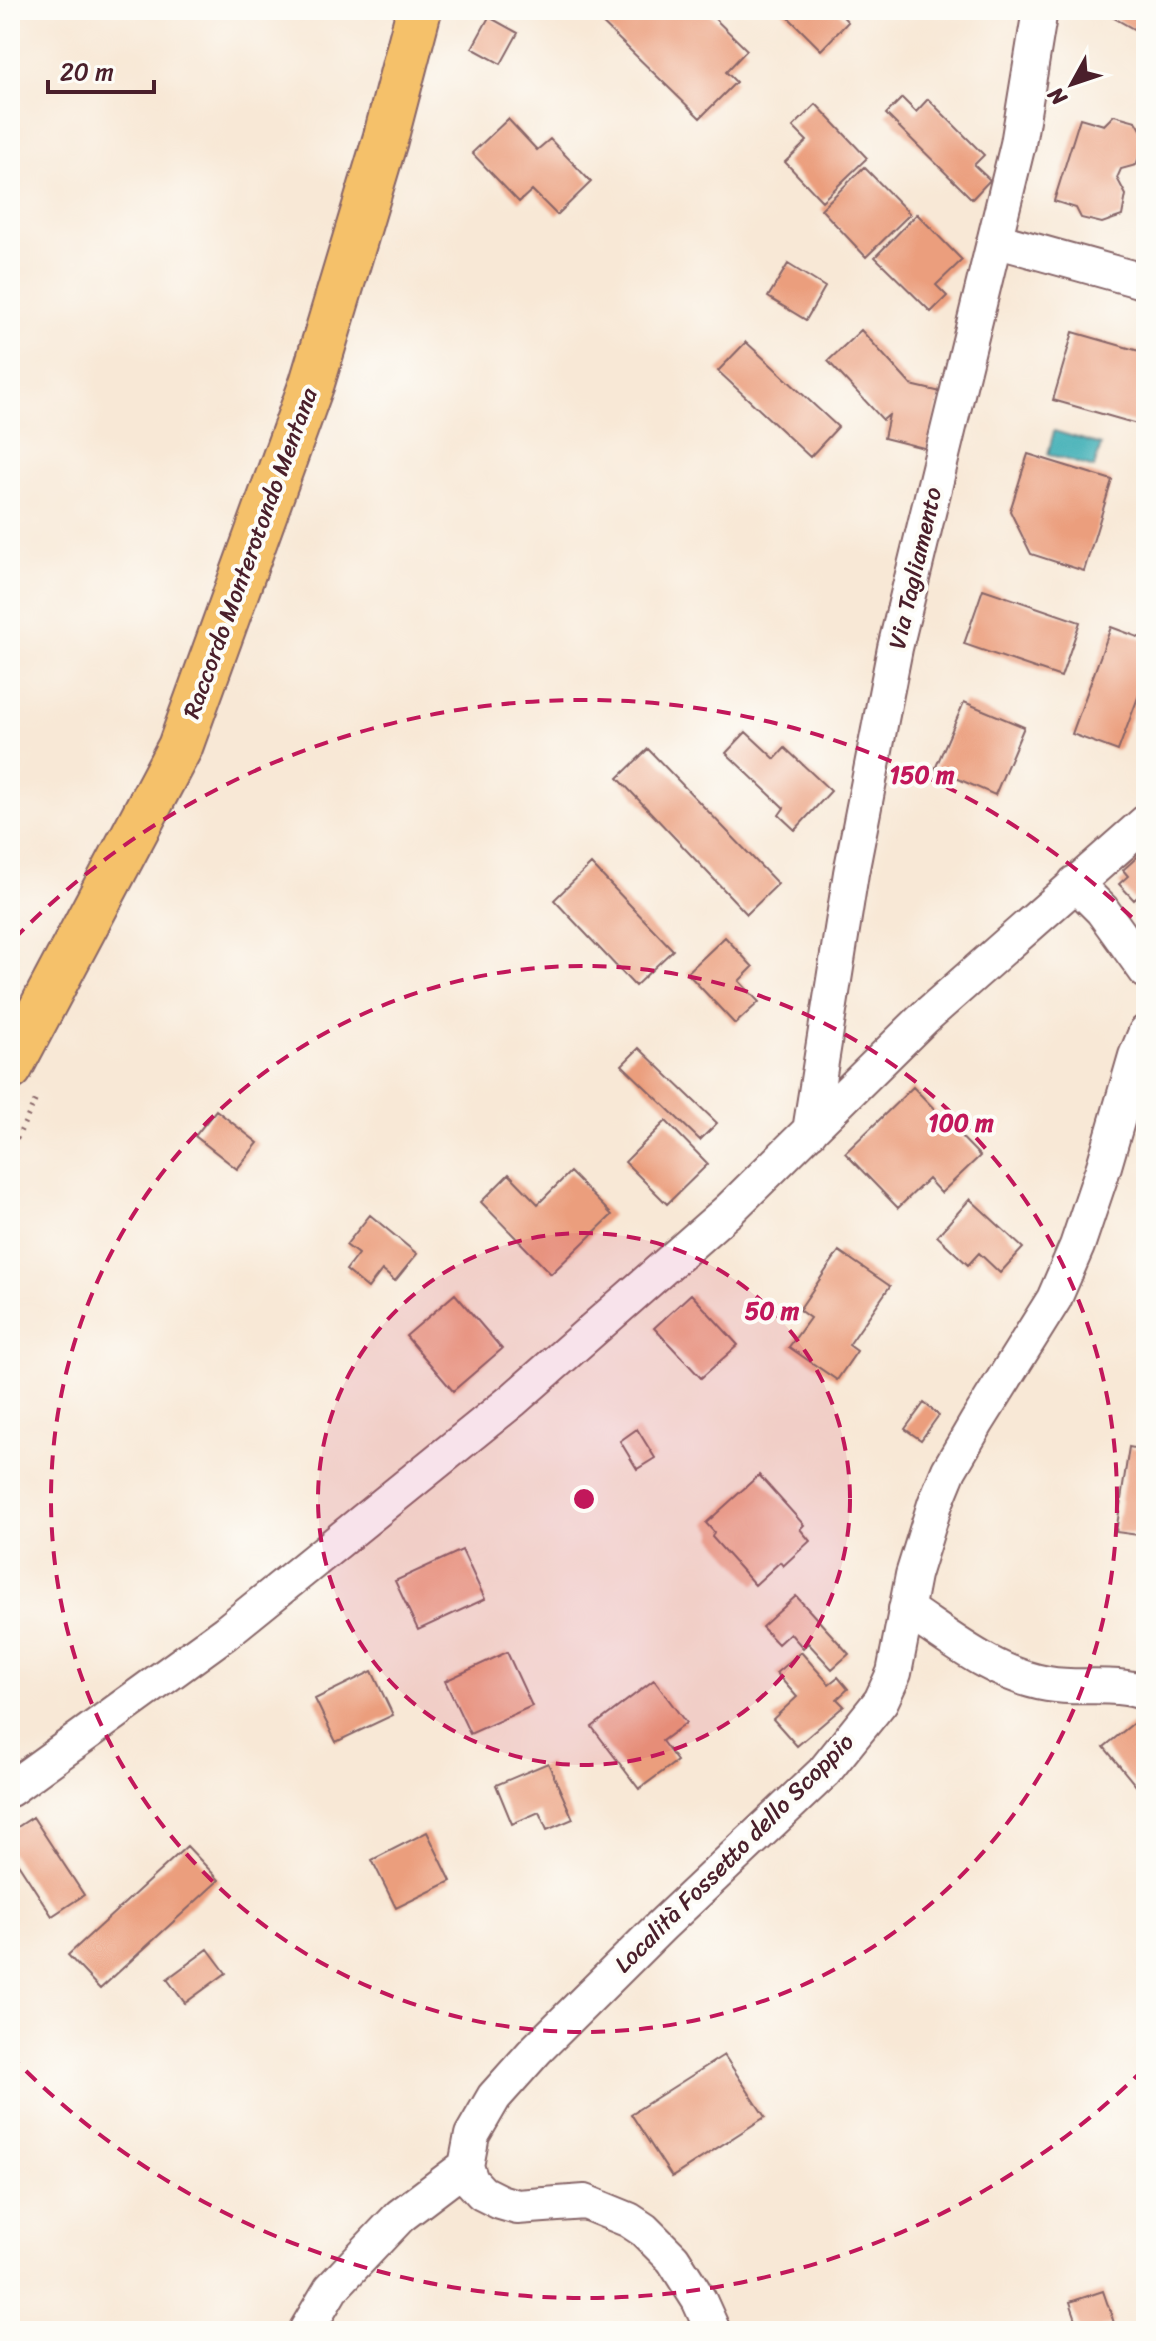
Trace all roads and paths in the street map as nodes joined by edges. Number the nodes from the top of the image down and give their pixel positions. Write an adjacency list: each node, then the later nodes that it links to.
1 (419, 10): 9 (main road, Raccordo Monterotondo Mentana)
2 (1040, 10): 3 (street, Via Tagliamento)
3 (995, 240): 4 (street); 10 (street, Via Tagliamento)
4 (1146, 282)
5 (1146, 822): 6 (street)
6 (1075, 883): 7 (street); 10 (street)
7 (1146, 971)
8 (1146, 1032): 11 (street, Località Fossetto dello Scoppio)
9 (10, 1068)
10 (810, 1131): 13 (street)
11 (906, 1609): 12 (street); 14 (street, Località Fossetto dello Scoppio)
12 (1146, 1693)
13 (10, 1789)
14 (466, 2166): 15 (street); 16 (street)
15 (306, 2331)
16 (713, 2331)

